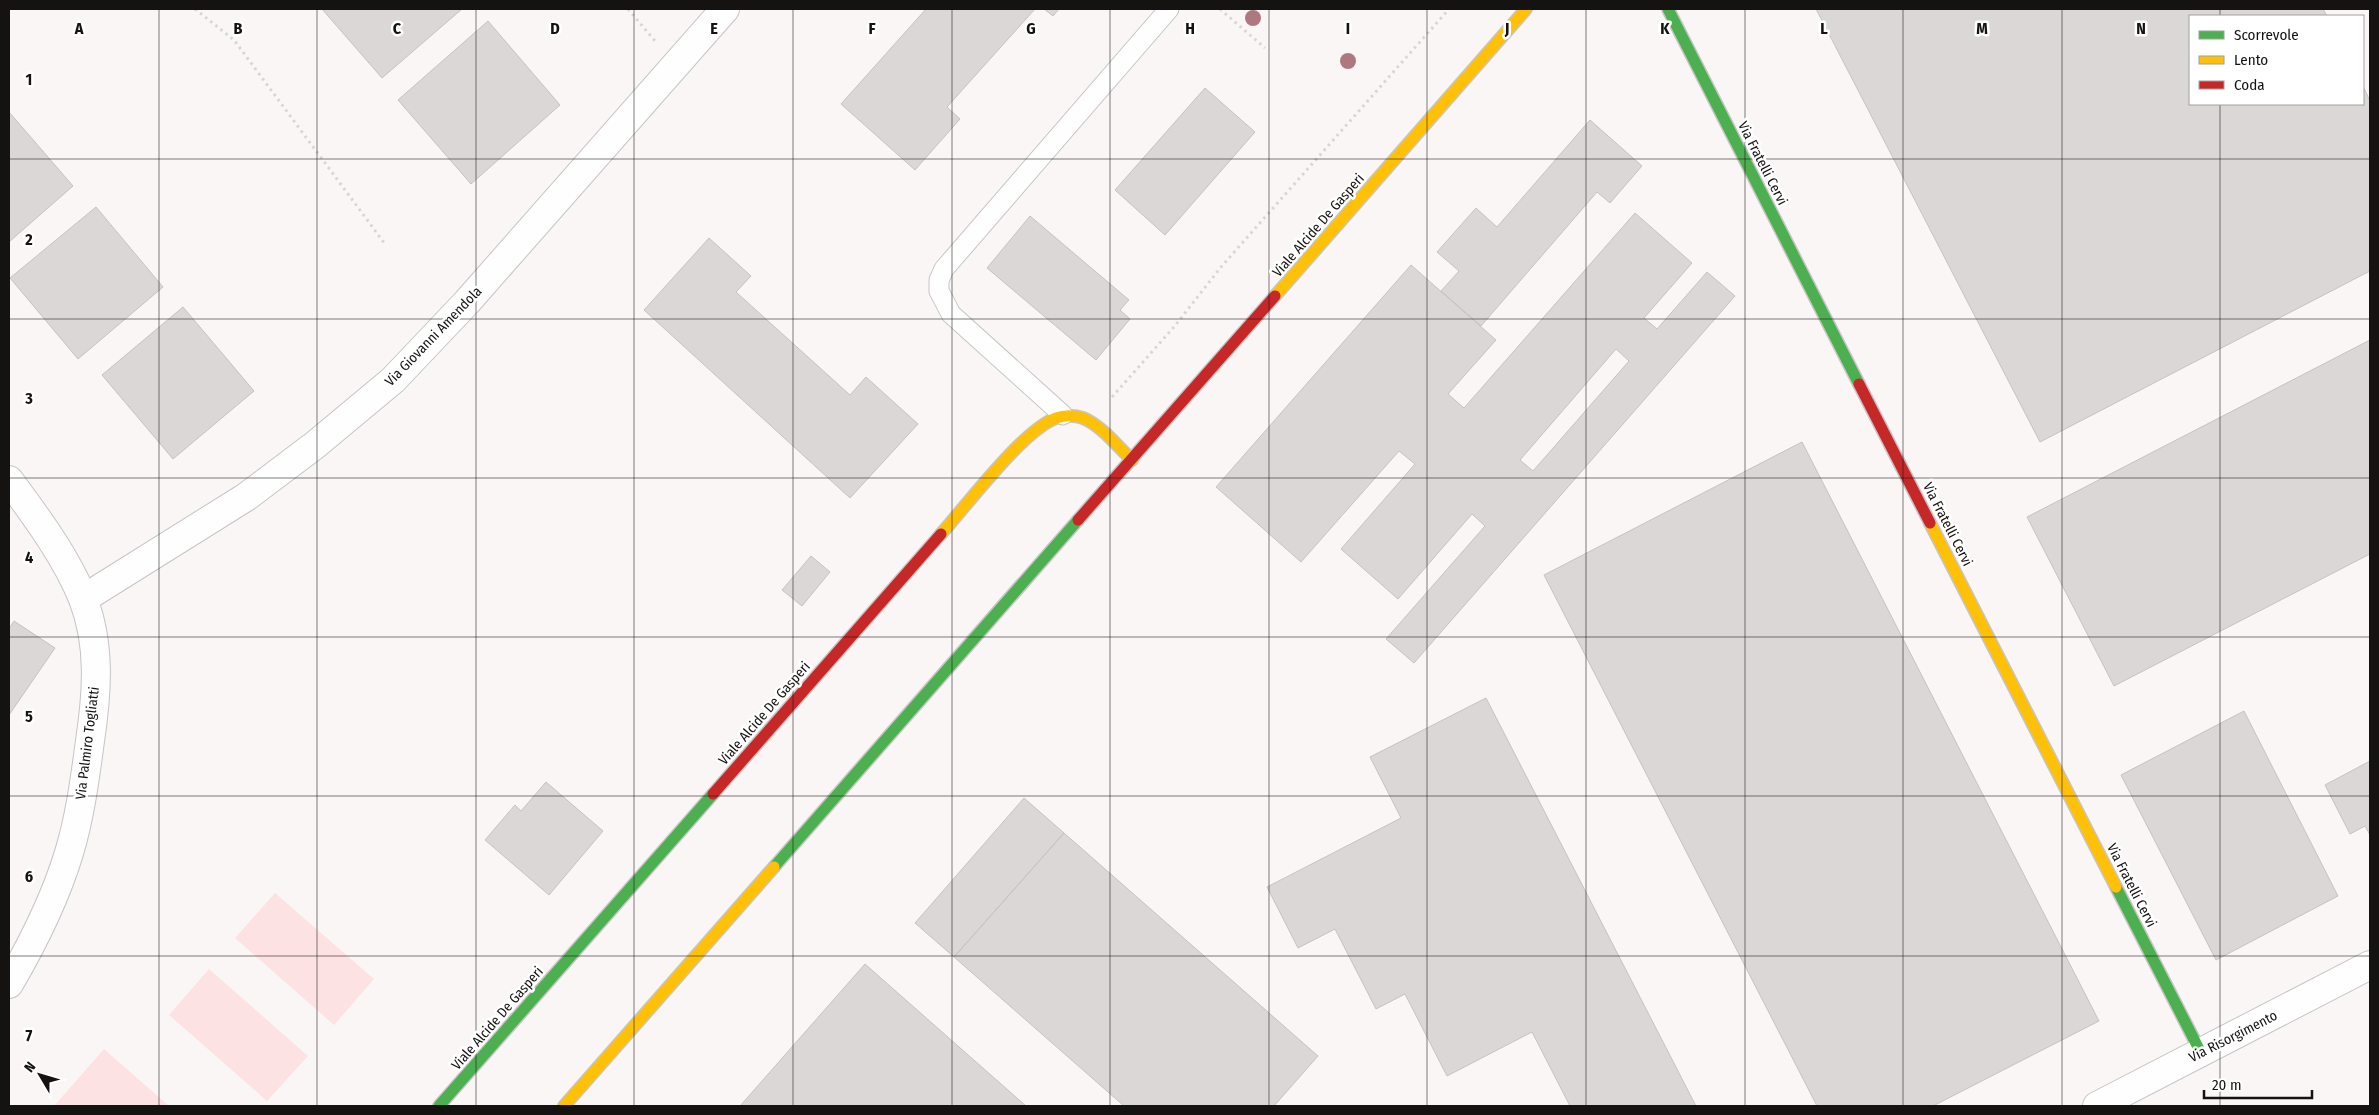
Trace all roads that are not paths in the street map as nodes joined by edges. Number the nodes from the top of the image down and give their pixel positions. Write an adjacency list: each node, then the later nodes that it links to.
1 (725, 9): 8 (street, Via Giovanni Amendola)
2 (1168, 9): 5 (lane)
3 (1526, 9): 6 (street, Viale Alcide De Gasperi)
4 (1668, 9): 11 (street, Via Fratelli Cervi)
5 (1063, 415): 6 (street); 12 (street, Viale Alcide De Gasperi)
6 (1132, 460): 13 (street, Viale Alcide De Gasperi)
7 (9, 480): 8 (street, Via Palmiro Togliatti)
8 (83, 599): 10 (street, Via Palmiro Togliatti)
9 (2370, 965): 11 (street, Via Risorgimento)
10 (9, 984)
11 (2201, 1052): 14 (street, Via Risorgimento)
12 (439, 1106)
13 (564, 1106)
14 (2096, 1106)

